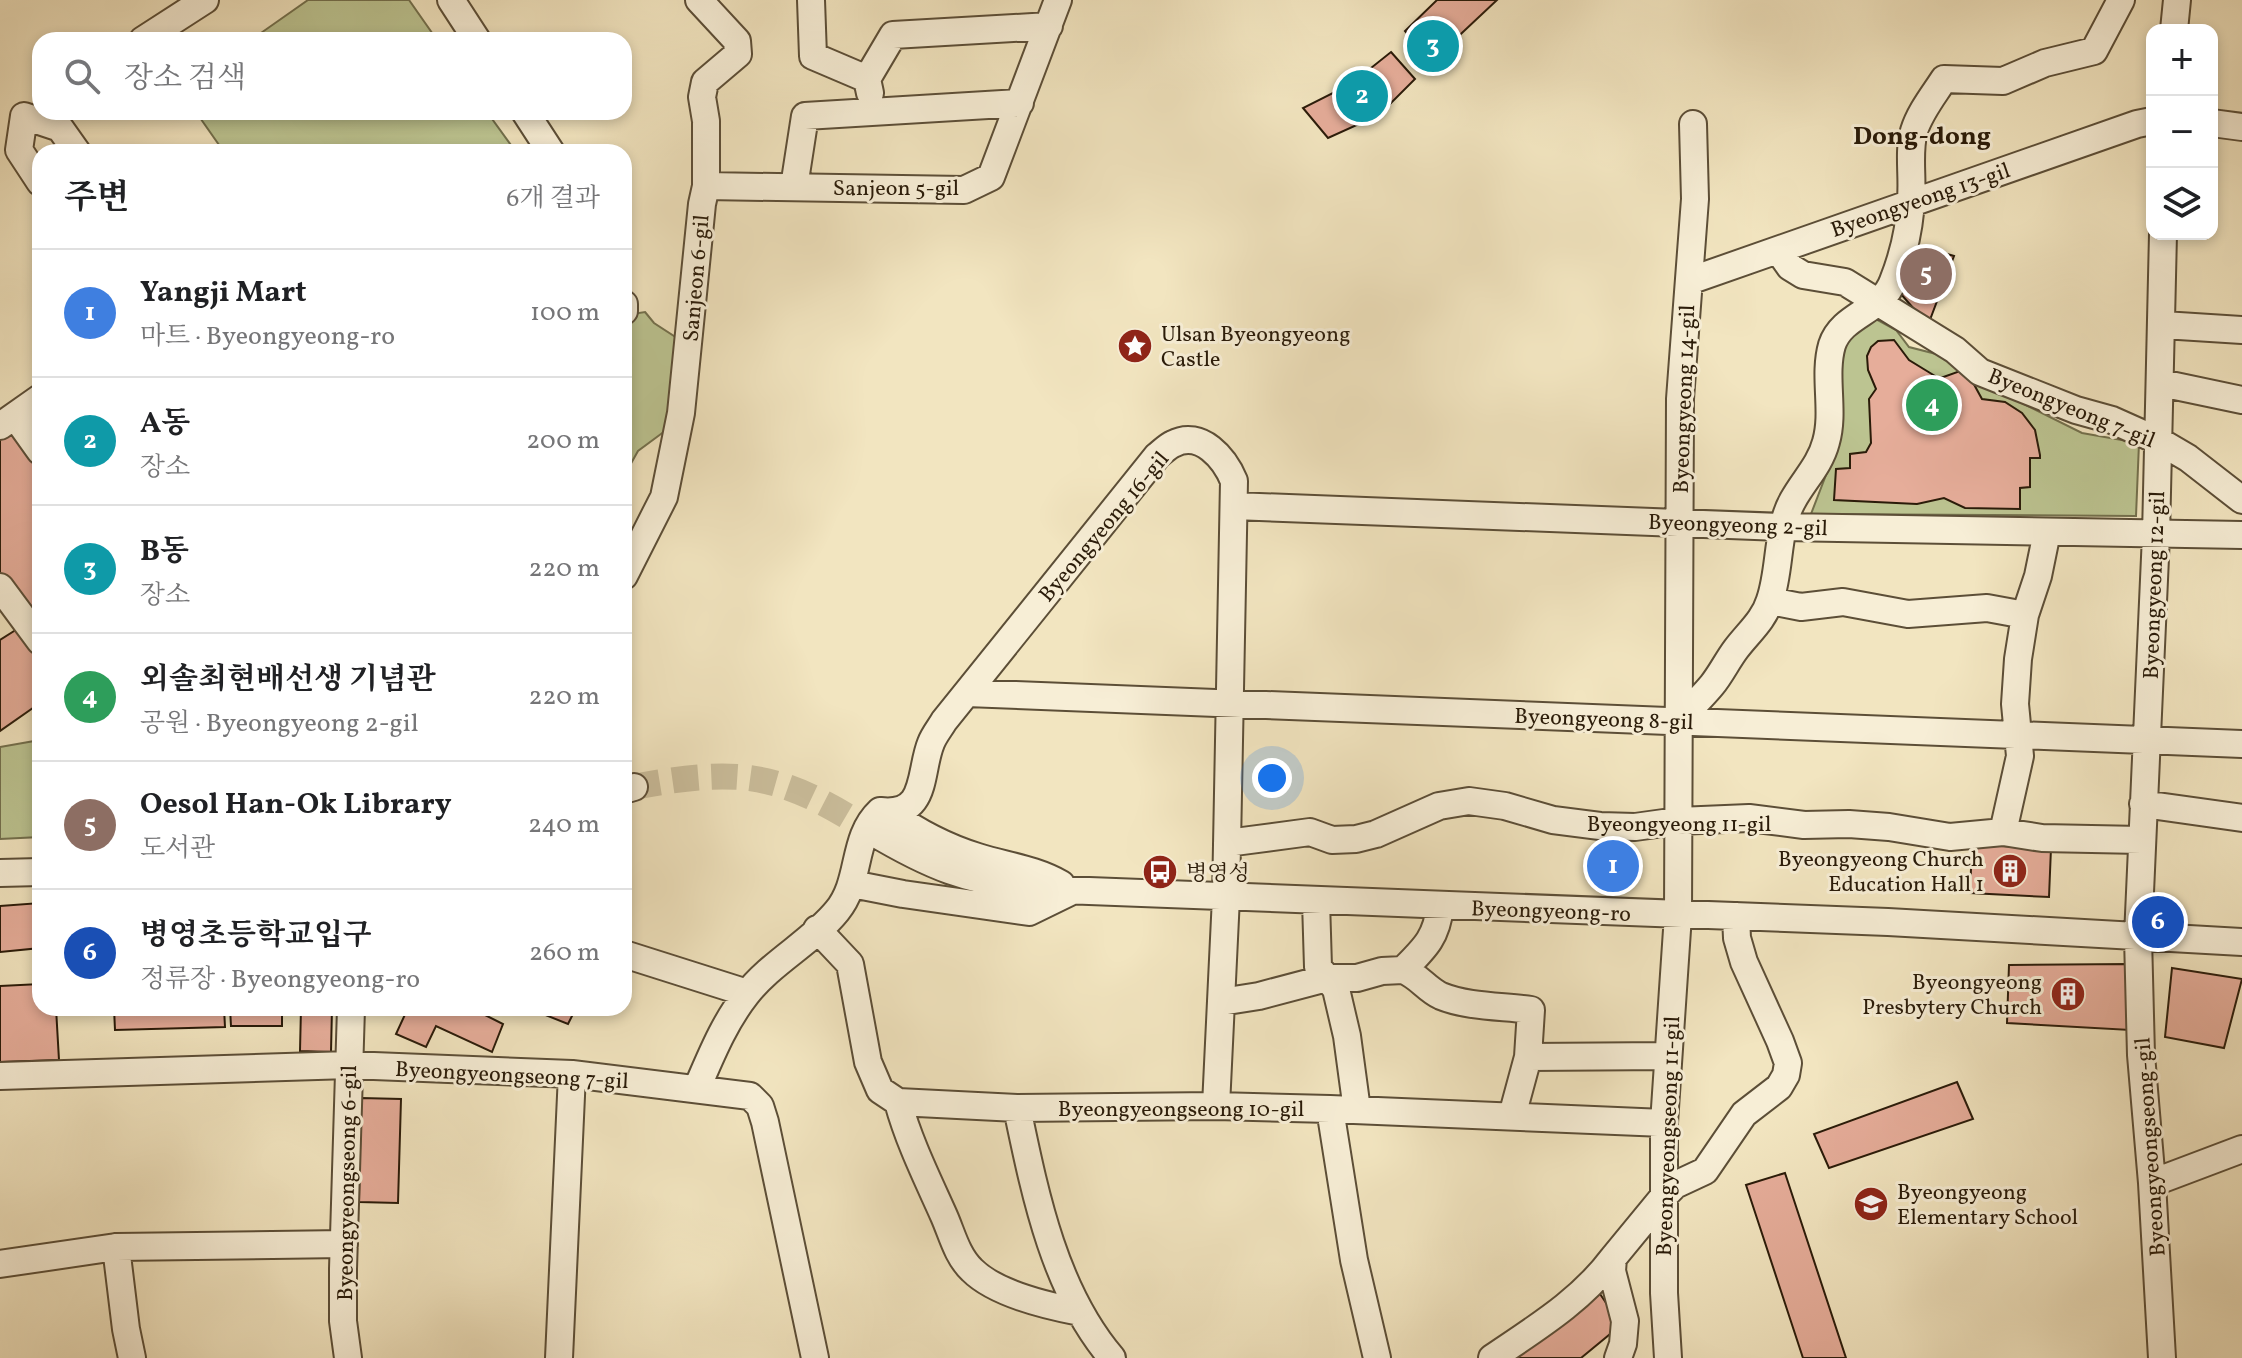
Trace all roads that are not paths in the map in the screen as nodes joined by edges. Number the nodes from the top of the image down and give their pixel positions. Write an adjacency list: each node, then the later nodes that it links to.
1 (205, 0): 10 (street)
2 (451, 0): 11 (street)
3 (699, 0): 26 (street, Sanjeon 6-gil)
4 (811, 0): 12 (street)
5 (1058, 0): 9 (street, Sanjeon 5-gil)
6 (2121, 0): 28 (street)
7 (2177, 0): 8 (street)
8 (2175, 24)
9 (1049, 26): 12 (street); 13 (street, Sanjeon 5-gil)
10 (155, 32)
11 (472, 32)
12 (867, 79): 15 (street)
13 (1020, 103): 15 (street); 27 (street, Sanjeon 5-gil)
14 (32, 111): 22 (street); 25 (street)
15 (874, 111): 27 (street)
16 (47, 120): 23 (street)
17 (530, 120): 24 (street)
18 (2146, 122): 28 (street, Byeongyeong 13-gil)
19 (1693, 124): 31 (street, Byeongyeong 14-gil)
20 (2218, 124): 21 (street)
21 (2242, 127)
22 (0, 132)
23 (71, 144)
24 (546, 144)
25 (32, 170)
26 (706, 186): 27 (street, Sanjeon 5-gil); 48 (street, Sanjeon 6-gil)
27 (794, 187)
28 (1911, 201): 30 (street, Byeongyeong 13-gil); 32 (street)
29 (2163, 240): 33 (street, Byeongyeong 12-gil)
30 (1778, 250): 31 (street, Byeongyeong 13-gil); 32 (street, Byeongyeong 7-gil)
31 (1689, 281): 43 (street, Byeongyeong 14-gil)
32 (1880, 302): 39 (street, Byeongyeong 7-gil); 44 (street)
33 (2163, 325): 34 (street); 35 (street, Byeongyeong 12-gil)
34 (2242, 330)
35 (2161, 383): 36 (street); 39 (street, Byeongyeong 12-gil)
36 (2242, 400)
37 (32, 404): 38 (street)
38 (7, 421): 40 (street)
39 (2159, 441): 41 (street, Byeongyeong 7-gil); 46 (street, Byeongyeong 12-gil)
40 (32, 444)
41 (2242, 500)
42 (1234, 506): 43 (street, Byeongyeong 2-gil); 53 (street, Byeongyeong 16-gil); 54 (street, Byeongyeong 16-gil)
43 (1678, 522): 44 (street, Byeongyeong 2-gil); 55 (street, Byeongyeong 14-gil)
44 (1783, 527): 45 (street, Byeongyeong 2-gil); 50 (street)
45 (2047, 532): 46 (street, Byeongyeong 2-gil); 51 (street)
46 (2156, 535): 47 (street, Byeongyeong 2-gil); 57 (street, Byeongyeong 12-gil)
47 (2242, 535)
48 (632, 560)
49 (0, 587): 52 (street)
50 (1770, 601): 51 (street); 55 (street)
51 (2025, 615): 56 (street)
52 (32, 630)
53 (967, 693): 54 (street, Byeongyeong 8-gil); 62 (street, Byeongyeong 16-gil)
54 (1229, 705): 55 (street, Byeongyeong 8-gil); 65 (street, Byeongyeong 16-gil)
55 (1679, 720): 56 (street, Byeongyeong 8-gil); 61 (street, Byeongyeong 14-gil)
56 (2019, 733): 57 (street, Byeongyeong 8-gil); 63 (street)
57 (2147, 740): 58 (street, Byeongyeong 8-gil); 59 (street, Byeongyeong 12-gil)
58 (2242, 744)
59 (2143, 804): 60 (street); 64 (street, Byeongyeong 12-gil)
60 (2242, 818)
61 (1678, 821): 63 (street, Byeongyeong 11-gil); 65 (street, Byeongyeong 11-gil); 73 (street, Byeongyeong 14-gil)
62 (880, 822): 68 (street); 69 (street, Byeongyeong-ro)
63 (2003, 832): 64 (street, Byeongyeong 11-gil)
64 (2141, 840): 76 (street, Byeongyeong 12-gil)
65 (1227, 843): 70 (street, Byeongyeong 16-gil)
66 (32, 872): 67 (street)
67 (0, 873)
68 (852, 884): 69 (street); 75 (street)
69 (1073, 890): 70 (street, Byeongyeong-ro)
70 (1226, 897): 71 (street, Byeongyeong-ro); 82 (street, Byeongyeong 16-gil)
71 (1316, 901): 72 (street, Byeongyeong-ro); 80 (street)
72 (1440, 906): 73 (street, Byeongyeong-ro); 79 (street)
73 (1678, 915): 74 (street, Byeongyeong-ro); 84 (street, Byeongyeongseong 11-gil)
74 (1736, 916): 76 (street, Byeongyeong-ro); 98 (street)
75 (817, 929): 81 (street); 90 (street)
76 (2138, 937): 77 (street, Byeongyeong-ro); 97 (street, Byeongyeongseong-gil)
77 (2242, 942)
78 (632, 957): 81 (street)
79 (1403, 970): 80 (street); 85 (street)
80 (1327, 978): 82 (street); 93 (street)
81 (747, 993): 89 (street)
82 (1221, 1002): 91 (street, Byeongyeong 16-gil)
83 (351, 1016): 86 (street, Byeongyeongseong 6-gil)
84 (1668, 1056): 85 (street); 95 (street, Byeongyeongseong 11-gil)
85 (1528, 1057): 94 (street)
86 (349, 1065): 87 (street, Byeongyeongseong 7-gil); 88 (street, Byeongyeongseong 7-gil); 99 (street, Byeongyeongseong 6-gil)
87 (572, 1074): 89 (street, Byeongyeongseong 7-gil); 108 (street)
88 (0, 1076)
89 (697, 1088): 109 (street, Byeongyeongseong 7-gil)
90 (898, 1102): 92 (street, Byeongyeongseong 10-gil); 103 (street)
91 (1216, 1106): 92 (street, Byeongyeongseong 10-gil); 93 (street, Byeongyeongseong 10-gil)
92 (1017, 1108): 103 (street)
93 (1344, 1109): 94 (street, Byeongyeongseong 10-gil); 111 (street)
94 (1512, 1116): 95 (street, Byeongyeongseong 10-gil)
95 (1664, 1123): 98 (street, Byeongyeongseong 11-gil)
96 (2242, 1149): 97 (street)
97 (2152, 1183): 113 (street, Byeongyeongseong-gil)
98 (1664, 1196): 101 (street); 104 (street, Byeongyeongseong 11-gil)
99 (344, 1244): 100 (street); 107 (street, Byeongyeongseong 6-gil)
100 (116, 1247): 102 (street); 106 (street)
101 (1613, 1258): 105 (street); 112 (street)
102 (0, 1264)
103 (1080, 1312): 110 (street)
104 (1667, 1349): 105 (street)
105 (1620, 1351)
106 (132, 1358)
107 (348, 1358)
108 (559, 1358)
109 (815, 1358)
110 (1112, 1358)
111 (1377, 1358)
112 (1492, 1358)
113 (2162, 1358)

